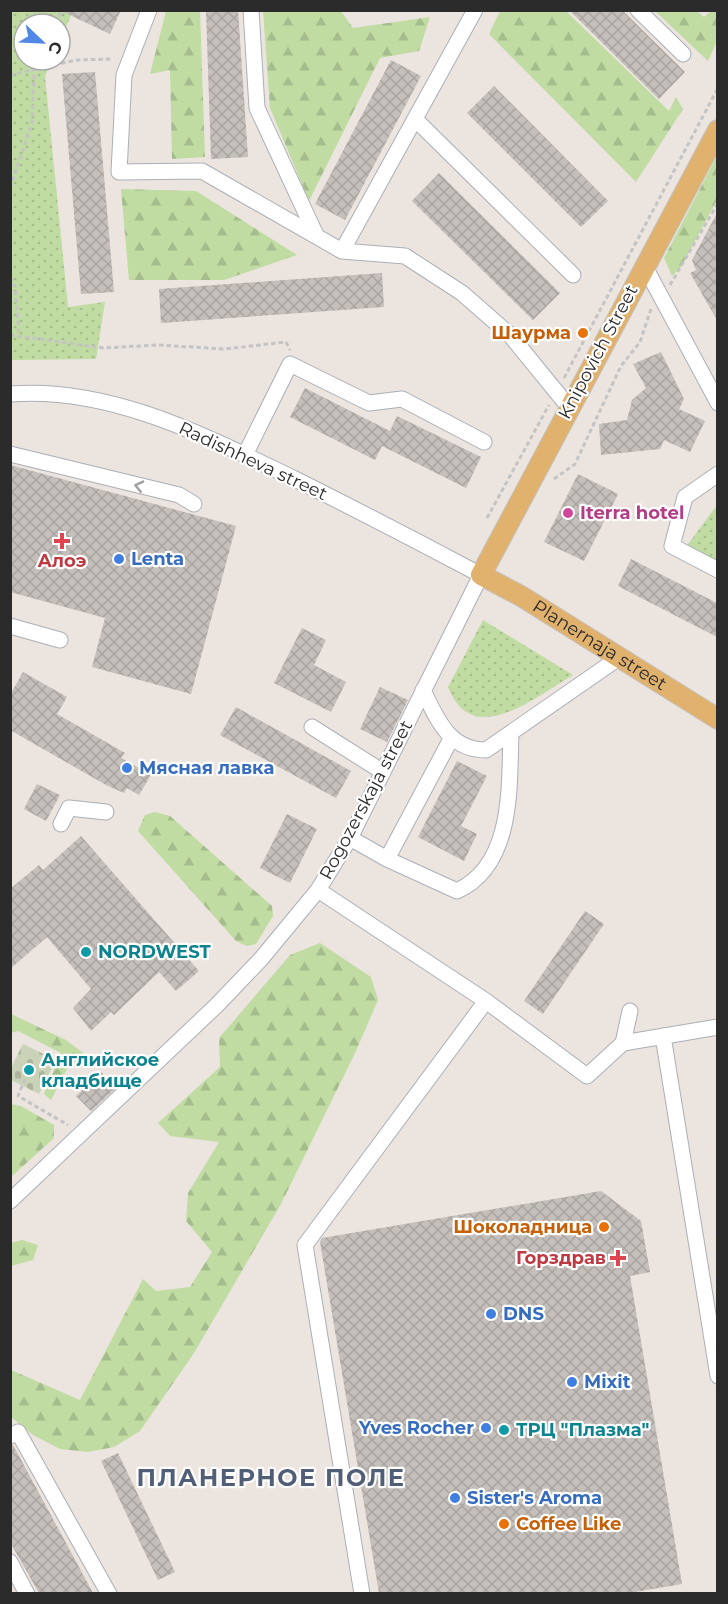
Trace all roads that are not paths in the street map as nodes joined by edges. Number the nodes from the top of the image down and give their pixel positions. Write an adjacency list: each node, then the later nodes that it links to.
1 (149, 10): 8 (street)
2 (251, 10): 8 (street)
3 (476, 10): 6 (street)
4 (638, 10): 5 (street)
5 (683, 54)
6 (415, 119): 9 (street); 11 (street)
7 (717, 130): 10 (main road, Knipovich Street)
8 (315, 235): 9 (street)
9 (342, 251): 13 (street)
10 (644, 265): 13 (main road, Knipovich Street); 14 (street)
11 (573, 274)
12 (10, 394): 17 (street, Radishheva street)
13 (562, 399): 21 (main road, Knipovich Street)
14 (717, 403)
15 (484, 442): 17 (street)
16 (10, 454): 19 (street, one-way to 16)
17 (246, 456): 21 (street, Radishheva street)
18 (717, 474): 20 (street)
19 (194, 504)
20 (717, 570)
21 (481, 575): 24 (main road, Planernaja street); 25 (street, Rogozerskaja street)
22 (10, 626): 23 (street)
23 (60, 640)
24 (620, 657): 26 (main road, Planernaja street); 28 (street)
25 (423, 690): 29 (street); 30 (street, Rogozerskaja street)
26 (717, 719)
27 (312, 728): 30 (street)
28 (511, 733): 29 (street); 34 (street)
29 (452, 738): 34 (street)
30 (383, 771): 33 (street, Rogozerskaja street)
31 (106, 812): 32 (street)
32 (61, 824)
33 (350, 838): 34 (street); 35 (street, Rogozerskaja street)
34 (387, 859)
35 (318, 890): 36 (street); 41 (street, Rogozerskaja street)
36 (486, 1001): 40 (street); 47 (street)
37 (630, 1011): 40 (street)
38 (717, 1027): 39 (street)
39 (663, 1036): 40 (street); 42 (street)
40 (623, 1043)
41 (10, 1201)
42 (717, 1376)
43 (10, 1436): 46 (street)
44 (10, 1562): 45 (street)
45 (27, 1593)
46 (109, 1593)
47 (362, 1593)

